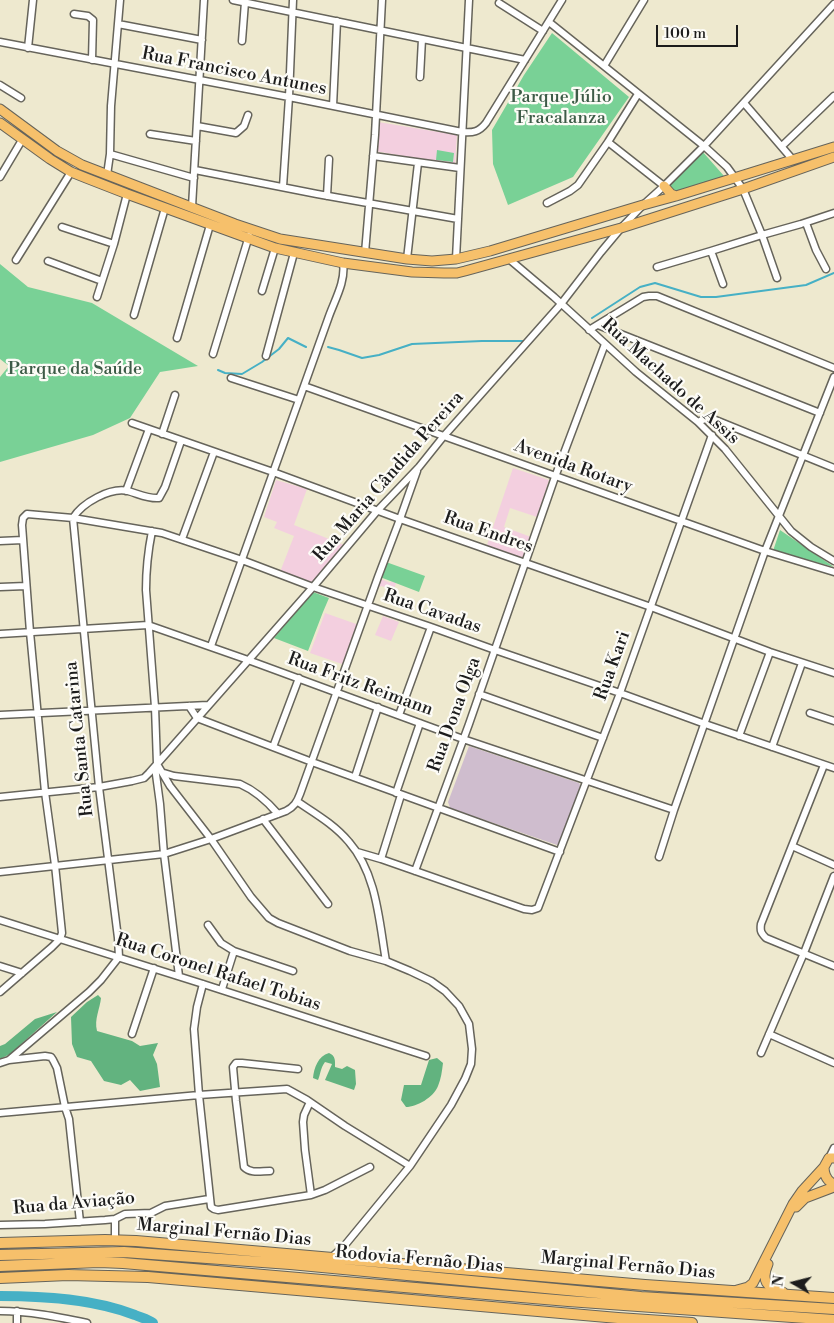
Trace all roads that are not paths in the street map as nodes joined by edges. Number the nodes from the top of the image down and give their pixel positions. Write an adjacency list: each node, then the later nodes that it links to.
1 (33, 0): 24 (street)
2 (120, 0): 17 (street)
3 (204, 0): 21 (street)
4 (233, 0): 10 (street)
5 (293, 0): 13 (street)
6 (382, 0): 18 (street)
7 (469, 0): 25 (street)
8 (562, 0): 16 (street)
9 (644, 0): 29 (street)
10 (245, 2): 13 (street); 23 (street)
11 (499, 3): 19 (street)
12 (834, 4): 37 (street, Rua Maria Cândida Pereira)
13 (292, 12): 15 (street); 35 (street)
14 (74, 14): 26 (street)
15 (337, 21): 18 (street); 38 (street)
16 (549, 22): 19 (street); 29 (street)
17 (118, 24): 21 (street); 28 (street)
18 (380, 30): 20 (street); 41 (street)
19 (543, 31): 27 (street)
20 (422, 39): 25 (street); 30 (street)
21 (202, 40): 31 (street)
22 (0, 42): 24 (street, Rua Francisco Antunes)
23 (242, 42)
24 (28, 48): 26 (street, Rua Francisco Antunes)
25 (467, 48): 27 (street); 44 (street)
26 (92, 60): 28 (street, Rua Francisco Antunes)
27 (525, 60): 44 (street)
28 (115, 64): 31 (street, Rua Francisco Antunes); 52 (street)
29 (604, 66): 33 (street)
30 (420, 77)
31 (200, 81): 35 (street, Rua Francisco Antunes); 43 (street)
32 (0, 85): 36 (street)
33 (638, 94): 48 (street); 49 (street)
34 (834, 96): 50 (street)
35 (289, 97): 38 (street, Rua Francisco Antunes); 66 (street)
36 (21, 98)
37 (744, 103): 49 (street, Rua Maria Cândida Pereira); 50 (street)
38 (333, 106): 41 (street, Rua Francisco Antunes)
39 (0, 109): 61 (main road)
40 (248, 115): 43 (street)
41 (376, 116): 44 (street, Rua Francisco Antunes); 53 (street)
42 (0, 123): 46 (main road)
43 (197, 126): 47 (street)
44 (462, 132): 58 (street)
45 (150, 134): 47 (street)
46 (22, 140): 60 (main road); 62 (street)
47 (196, 141): 59 (street)
48 (608, 142): 65 (street); 72 (street)
49 (704, 146): 63 (street); 65 (street, Rua Maria Cândida Pereira)
50 (782, 146): 56 (street)
51 (834, 147): 56 (main road)
52 (110, 154): 61 (street); 64 (street)
53 (374, 156): 57 (street); 71 (street)
54 (834, 157): 67 (main road)
55 (329, 159): 69 (street)
56 (793, 160): 63 (main road)
57 (418, 163): 58 (street); 76 (street)
58 (460, 168): 78 (street)
59 (195, 170): 64 (street); 66 (street)
60 (71, 172): 68 (main road); 93 (street)
61 (107, 175): 74 (main road)
62 (0, 177)
63 (735, 177): 67 (street); 70 (main road)
64 (194, 178): 74 (street)
65 (664, 186): 70 (main road); 73 (street, Rua Maria Cândida Pereira)
66 (283, 187): 69 (street)
67 (744, 189): 82 (main road); 84 (street)
68 (127, 194): 75 (main road); 85 (street)
69 (327, 196): 71 (street)
70 (676, 196): 73 (main road)
71 (370, 202): 76 (street); 89 (street)
72 (547, 203)
73 (643, 204): 82 (street, Rua Maria Cândida Pereira); 91 (main road)
74 (192, 207): 83 (main road)
75 (165, 208): 80 (main road); 104 (street)
76 (413, 210): 78 (street); 90 (street)
77 (834, 213): 79 (street)
78 (458, 219): 91 (street)
79 (806, 223): 84 (street); 97 (street)
80 (210, 225): 83 (main road); 107 (street)
81 (62, 227): 85 (street)
82 (622, 228): 92 (main road); 103 (street, Rua Maria Cândida Pereira)
83 (250, 234): 86 (main road); 89 (main road); 109 (street)
84 (762, 235): 87 (street); 98 (street)
85 (114, 244): 99 (street)
86 (275, 248): 88 (main road); 101 (street)
87 (711, 251): 96 (street); 100 (street)
88 (294, 253): 95 (main road); 110 (street)
89 (365, 253): 90 (main road)
90 (407, 259): 91 (main road)
91 (456, 259)
92 (509, 259): 95 (main road); 103 (street, Rua Machado de Assis)
93 (16, 260)
94 (48, 261): 99 (street)
95 (343, 263): 114 (street)
96 (657, 267)
97 (826, 269)
98 (777, 278)
99 (102, 281): 102 (street)
100 (723, 284)
101 (262, 291)
102 (97, 297)
103 (563, 301): 106 (street, Rua Machado de Assis); 123 (street, Rua Maria Cândida Pereira)
104 (134, 314)
105 (598, 325): 106 (street); 111 (street); 117 (street)
106 (589, 330): 108 (street, Rua Machado de Assis)
107 (177, 338)
108 (605, 344): 118 (street, Rua Machado de Assis); 130 (street, Rua Dona Olga)
109 (214, 354)
110 (266, 356)
111 (834, 368)
112 (834, 377): 117 (street)
113 (232, 378): 116 (street)
114 (304, 386): 116 (street); 123 (street, Avenida Rotary)
115 (175, 395): 121 (street)
116 (299, 400): 129 (street)
117 (820, 413): 126 (street)
118 (698, 422): 122 (street, Rua Machado de Assis); 126 (street)
119 (132, 423): 120 (street, Rua Endres)
120 (149, 429): 121 (street, Rua Endres); 131 (street)
121 (162, 434): 124 (street, Rua Endres)
122 (712, 435): 133 (street, Rua Machado de Assis); 136 (street, Rua Kari)
123 (443, 437): 127 (street, Rua Maria Cândida Pereira); 130 (street, Avenida Rotary)
124 (181, 441): 125 (street, Rua Endres); 131 (street)
125 (214, 452): 129 (street, Rua Endres); 138 (street)
126 (803, 456): 128 (street); 133 (street)
127 (419, 467): 132 (street, Rua Maria Cândida Pereira); 135 (street)
128 (834, 468)
129 (273, 472): 132 (street, Rua Endres); 142 (street)
130 (555, 477): 136 (street, Avenida Rotary); 144 (street, Rua Dona Olga)
131 (126, 490): 134 (street)
132 (377, 510): 135 (street, Rua Endres); 148 (street, Rua Maria Cândida Pereira)
133 (779, 514): 141 (street); 143 (street, Rua Machado de Assis)
134 (73, 518): 137 (street, Rua Cavadas); 139 (street, Rua Cavadas); 153 (street, Rua Santa Catarina)
135 (400, 519): 144 (street, Rua Endres); 149 (street)
136 (681, 521): 141 (street, Avenida Rotary); 150 (street, Rua Kari)
137 (152, 531): 138 (street, Rua Cavadas); 151 (street)
138 (182, 539): 142 (street, Rua Cavadas)
139 (23, 540): 140 (street); 146 (street)
140 (0, 541)
141 (765, 551): 145 (street, Avenida Rotary); 156 (street)
142 (242, 560): 148 (street, Rua Cavadas); 157 (street)
143 (834, 561): 145 (street)
144 (525, 562): 150 (street, Rua Endres); 158 (street, Rua Dona Olga)
145 (832, 571)
146 (26, 586): 147 (street); 154 (street)
147 (0, 587)
148 (312, 587): 149 (street, Rua Cavadas); 160 (street, Rua Maria Cândida Pereira)
149 (368, 606): 152 (street, Rua Cavadas); 164 (street)
150 (651, 607): 156 (street, Rua Endres); 165 (street, Rua Kari)
151 (148, 625): 153 (street); 157 (street, Rua Fritz Reimann); 169 (street)
152 (431, 626): 158 (street, Rua Cavadas); 175 (street)
153 (84, 630): 154 (street); 171 (street, Rua Santa Catarina)
154 (30, 632): 155 (street); 172 (street)
155 (0, 634)
156 (735, 639): 159 (street, Rua Endres); 179 (street)
157 (210, 646): 160 (street, Rua Fritz Reimann)
158 (495, 650): 165 (street, Rua Cavadas); 166 (street, Rua Dona Olga)
159 (770, 652): 161 (street, Rua Endres); 180 (street)
160 (248, 660): 163 (street, Rua Fritz Reimann); 167 (street, Rua Maria Cândida Pereira)
161 (802, 663): 162 (street, Rua Endres); 186 (street)
162 (834, 673)
163 (299, 678): 164 (street, Rua Fritz Reimann); 185 (street)
164 (338, 692): 170 (street, Rua Fritz Reimann); 187 (street)
165 (620, 693): 179 (street, Rua Cavadas); 181 (street, Rua Kari)
166 (480, 694): 181 (street); 182 (street, Rua Dona Olga)
167 (208, 705): 168 (street); 176 (street, Rua Maria Cândida Pereira)
168 (189, 706): 169 (street); 176 (street)
169 (155, 707): 171 (street); 183 (street)
170 (378, 708): 175 (street, Rua Fritz Reimann); 192 (street)
171 (92, 711): 172 (street); 196 (street, Rua Santa Catarina)
172 (38, 713): 174 (street); 197 (street)
173 (810, 713): 177 (street)
174 (0, 715)
175 (399, 715): 178 (street, Rua Fritz Reimann)
176 (197, 718): 184 (street, Rua Maria Cândida Pereira); 185 (street)
177 (834, 721)
178 (420, 723): 182 (street, Rua Fritz Reimann); 198 (street)
179 (705, 724): 180 (street, Rua Cavadas); 202 (street)
180 (739, 736): 186 (street, Rua Cavadas)
181 (603, 738): 194 (street, Rua Kari)
182 (463, 739): 194 (street, Rua Fritz Reimann); 201 (street, Rua Dona Olga)
183 (156, 741): 184 (street); 188 (street)
184 (173, 745): 188 (street, Rua Maria Cândida Pereira)
185 (273, 747): 187 (street)
186 (772, 747): 189 (street, Rua Cavadas)
187 (312, 762): 192 (street); 200 (street)
188 (156, 765): 191 (street); 193 (street, Rua Maria Cândida Pereira); 195 (street)
189 (824, 765): 190 (street, Rua Cavadas); 206 (street)
190 (834, 766)
191 (164, 773): 203 (street); 205 (street)
192 (355, 777): 198 (street)
193 (144, 778): 195 (street); 196 (street)
194 (586, 781): 202 (street, Rua Fritz Reimann); 208 (street, Rua Kari)
195 (158, 783): 209 (street)
196 (99, 787): 197 (street); 212 (street, Rua Santa Catarina)
197 (45, 792): 199 (street); 213 (street)
198 (399, 794): 201 (street); 211 (street)
199 (0, 797)
200 (298, 802): 203 (street); 207 (street)
201 (438, 807): 208 (street); 215 (street, Rua Dona Olga)
202 (674, 810): 210 (street)
203 (278, 814): 204 (street)
204 (263, 819): 205 (street); 218 (street)
205 (211, 839): 209 (street); 225 (street)
206 (792, 846): 214 (street); 223 (street)
207 (357, 852): 211 (street); 225 (street)
208 (560, 852): 215 (street, Rua Kari)
209 (164, 854): 212 (street); 231 (street)
210 (659, 857)
211 (381, 858): 215 (street)
212 (108, 860): 213 (street); 224 (street, Rua Santa Catarina)
213 (55, 865): 216 (street); 221 (street)
214 (834, 865)
215 (415, 871)
216 (0, 872)
217 (834, 876): 223 (street)
218 (328, 904)
219 (0, 920): 221 (street, Rua Coronel Rafael Tobias)
220 (208, 925): 222 (street)
221 (60, 939): 224 (street, Rua Coronel Rafael Tobias); 230 (street)
222 (234, 951): 229 (street); 233 (street)
223 (804, 953): 227 (street); 236 (street)
224 (119, 957): 228 (street, Rua Coronel Rafael Tobias); 239 (street)
225 (386, 962): 250 (street)
226 (0, 966): 230 (street)
227 (834, 966)
228 (154, 968): 231 (street, Rua Coronel Rafael Tobias); 235 (street)
229 (293, 971)
230 (22, 973): 234 (street)
231 (179, 976): 232 (street, Rua Coronel Rafael Tobias)
232 (203, 984): 233 (street, Rua Coronel Rafael Tobias); 244 (street)
233 (222, 989): 238 (street, Rua Coronel Rafael Tobias)
234 (0, 992)
235 (132, 1034)
236 (769, 1034): 237 (street); 241 (street)
237 (761, 1053)
238 (426, 1056)
239 (9, 1060): 240 (street); 246 (street)
240 (0, 1063)
241 (834, 1063)
242 (298, 1069): 243 (street)
243 (236, 1093): 244 (street); 245 (street); 252 (street)
244 (199, 1095): 246 (street); 255 (street)
245 (310, 1102): 250 (street); 254 (street)
246 (65, 1107): 247 (street); 257 (street)
247 (0, 1113)
248 (834, 1148): 249 (street)
249 (829, 1161): 253 (main road); 267 (main road)
250 (410, 1166): 261 (street)
251 (370, 1168): 254 (street)
252 (270, 1171)
253 (834, 1186): 268 (main road)
254 (311, 1195): 255 (street)
255 (210, 1201): 256 (street, Rua da Aviação)
256 (114, 1219): 257 (street, Rua da Aviação); 259 (street)
257 (80, 1222): 258 (street, Rua da Aviação)
258 (0, 1225)
259 (115, 1240): 260 (highway, Marginal Fernão Dias); 263 (highway, Marginal Fernão Dias)
260 (0, 1243)
261 (345, 1245): 263 (street); 264 (street)
262 (0, 1255): 270 (highway, Rodovia Fernão Dias)
263 (331, 1258): 264 (highway, Marginal Fernão Dias)
264 (348, 1260): 267 (highway, Marginal Fernão Dias)
265 (0, 1266): 271 (highway, Rodovia Fernão Dias)
266 (0, 1278): 275 (highway)
267 (733, 1291): 268 (highway, Marginal Fernão Dias)
268 (793, 1294): 269 (highway, Marginal Fernão Dias)
269 (834, 1298): 270 (highway)
270 (764, 1305): 272 (highway, Rodovia Fernão Dias)
271 (662, 1308): 275 (highway); 276 (highway, Rodovia Fernão Dias)
272 (834, 1310)
273 (0, 1311): 274 (street)
274 (18, 1311): 277 (street); 278 (street)
275 (618, 1318): 279 (highway)
276 (834, 1320)
277 (16, 1323)
278 (87, 1323)
279 (692, 1323)

